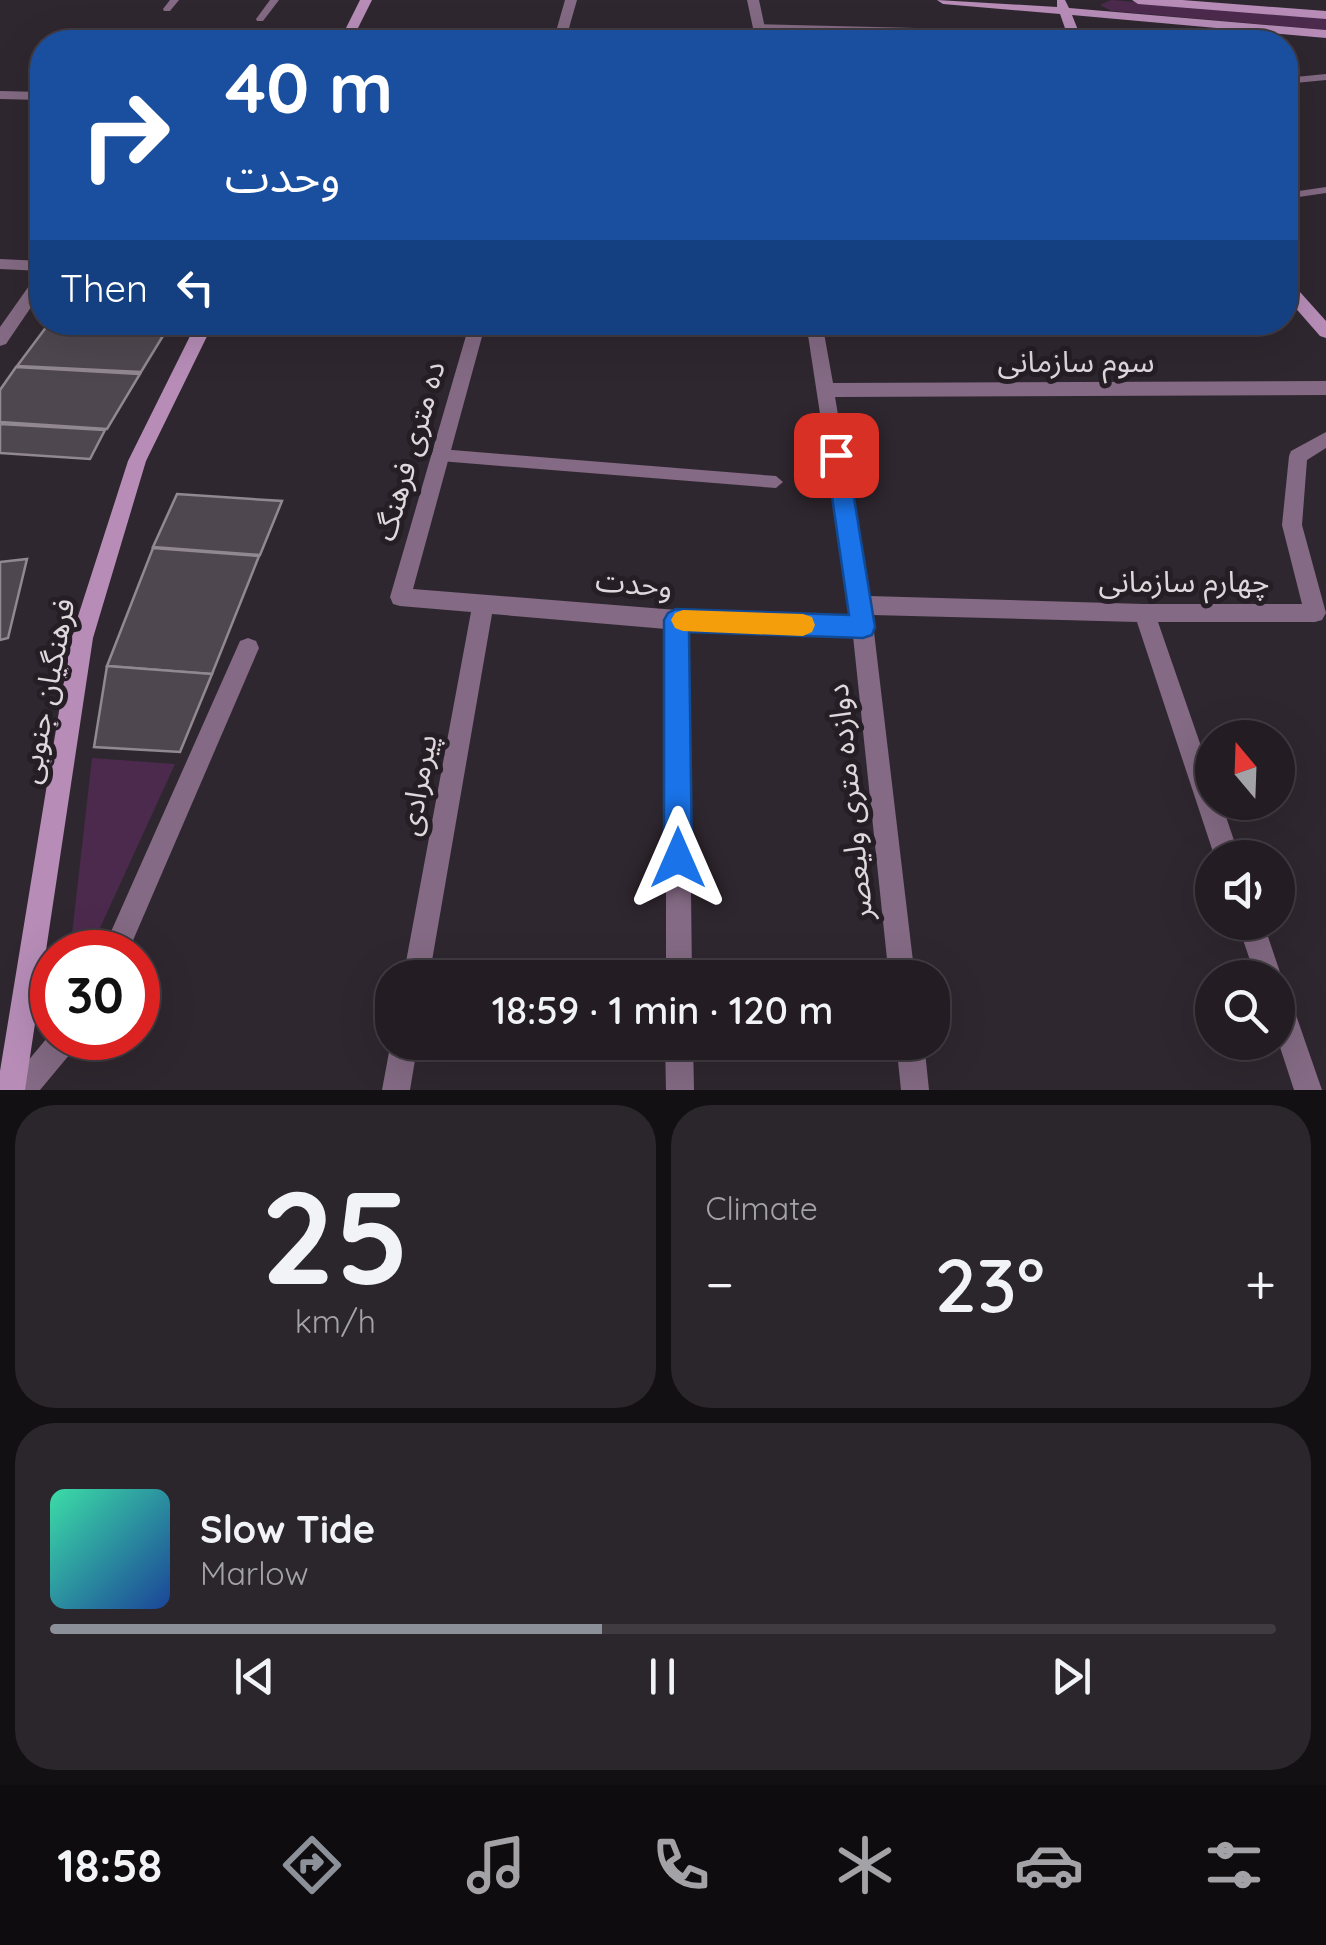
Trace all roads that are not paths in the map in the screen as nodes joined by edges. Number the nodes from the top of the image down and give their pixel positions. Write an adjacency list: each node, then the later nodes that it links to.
1 (174, 0): 9 (lane)
2 (275, 0): 11 (lane)
3 (366, 0): 13 (main road)
4 (571, 0): 14 (street)
5 (753, 0): 12 (street)
6 (942, 0): 8 (main road)
7 (1138, 0): 10 (main road)
8 (1064, 8): 17 (main road)
9 (167, 10)
10 (1326, 15)
11 (260, 19)
12 (758, 26): 15 (street); 16 (lane)
13 (351, 30)
14 (562, 30)
15 (759, 30)
16 (857, 30)
17 (1268, 30)
18 (1298, 33): 19 (main road)
19 (1323, 36)
20 (1326, 76): 21 (lane)
21 (1298, 79)
22 (0, 95): 23 (street)
23 (30, 96)
24 (1326, 190): 25 (lane)
25 (1298, 194)
26 (0, 264): 27 (street)
27 (30, 265)
28 (30, 297): 34 (street)
29 (1298, 301): 30 (main road)
30 (1326, 332)
31 (200, 335): 56 (main road, فرهنگیان جنوبی)
32 (474, 335): 38 (street, ده متری فرهنگ)
33 (816, 335): 36 (street, دوازده متری ولیعصر)
34 (0, 340)
35 (1326, 388): 36 (street, سوم سازمانی)
36 (826, 390): 43 (street, دوازده متری ولیعصر)
37 (1326, 439): 42 (street, چهارم سازمانی)
38 (440, 455): 39 (lane); 40 (street, ده متری فرهنگ)
39 (776, 482)
40 (400, 597): 41 (street, وحدت)
41 (483, 604): 44 (street, وحدت); 48 (street, پیرمرادی)
42 (1144, 613): 43 (street, چهارم سازمانی); 46 (street)
43 (862, 616): 44 (street, وحدت); 50 (street, دوازده متری ولیعصر)
44 (676, 620): 49 (street)
45 (248, 648): 47 (street)
46 (1222, 840)
47 (126, 930)
48 (419, 960)
49 (679, 960)
50 (900, 960)
51 (1295, 1052): 61 (street)
52 (46, 1060): 57 (street)
53 (401, 1060): 58 (street)
54 (680, 1060): 59 (street)
55 (912, 1060): 60 (street)
56 (11, 1090)
57 (22, 1090)
58 (396, 1090)
59 (680, 1090)
60 (915, 1090)
61 (1308, 1090)

